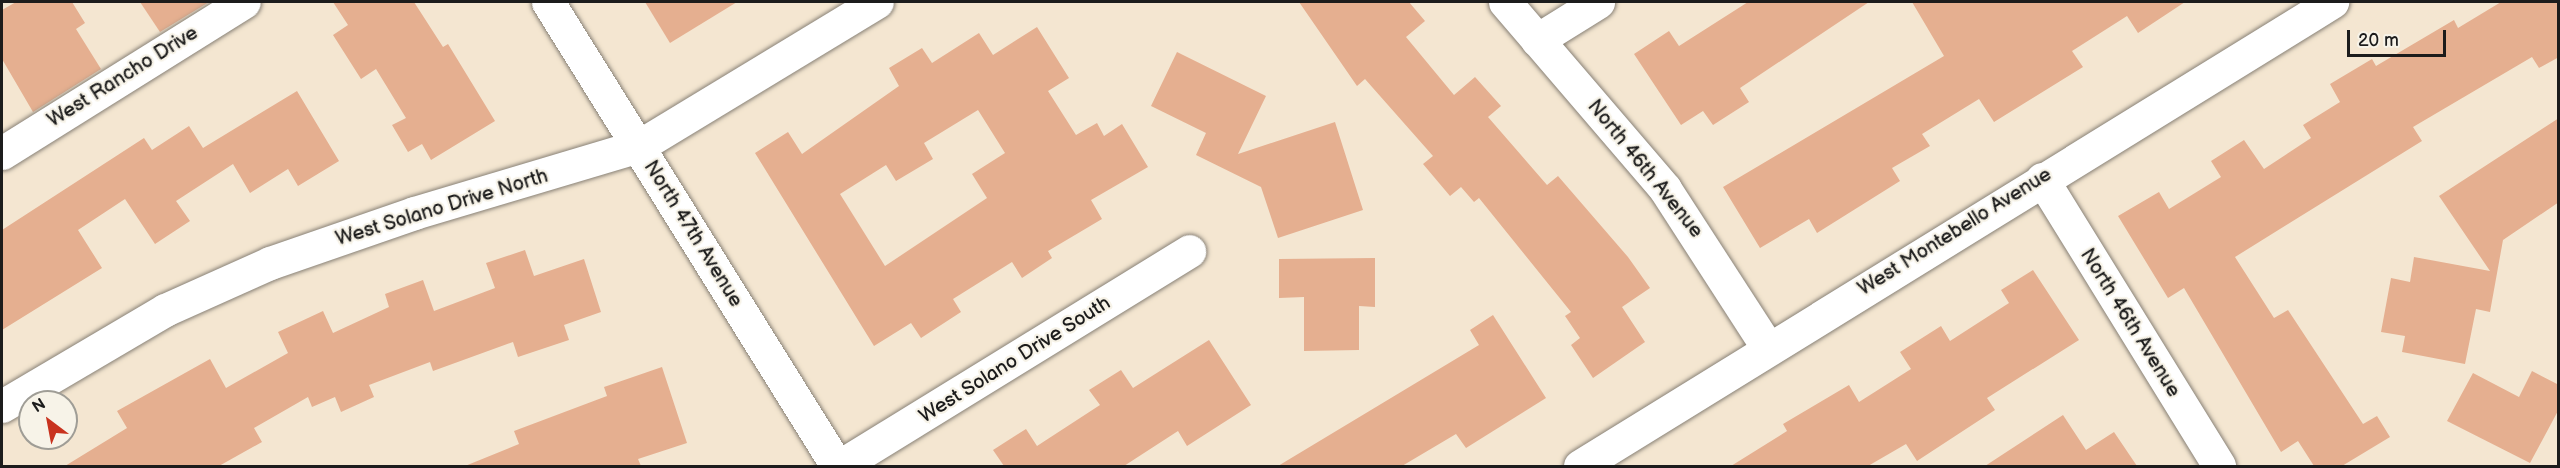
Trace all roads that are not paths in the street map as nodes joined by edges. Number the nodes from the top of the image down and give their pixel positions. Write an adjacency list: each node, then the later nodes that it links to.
1 (244, 2): 9 (street, West Rancho Drive)
2 (549, 2): 8 (street, North 47th Avenue)
3 (877, 2): 8 (street, West Solano Drive North)
4 (1505, 2): 7 (street, North 46th Avenue)
5 (1598, 2): 7 (street)
6 (2332, 2): 10 (street, West Montebello Avenue)
7 (1537, 40): 12 (street, North 46th Avenue)
8 (639, 146): 13 (street, West Solano Drive North); 14 (street, North 47th Avenue)
9 (2, 153)
10 (2042, 179): 12 (street, West Montebello Avenue); 16 (street, North 46th Avenue)
11 (1189, 251): 14 (street, West Solano Drive South)
12 (1768, 348): 15 (street, West Montebello Avenue)
13 (2, 406)
14 (838, 466)
15 (1580, 466)
16 (2219, 466)

